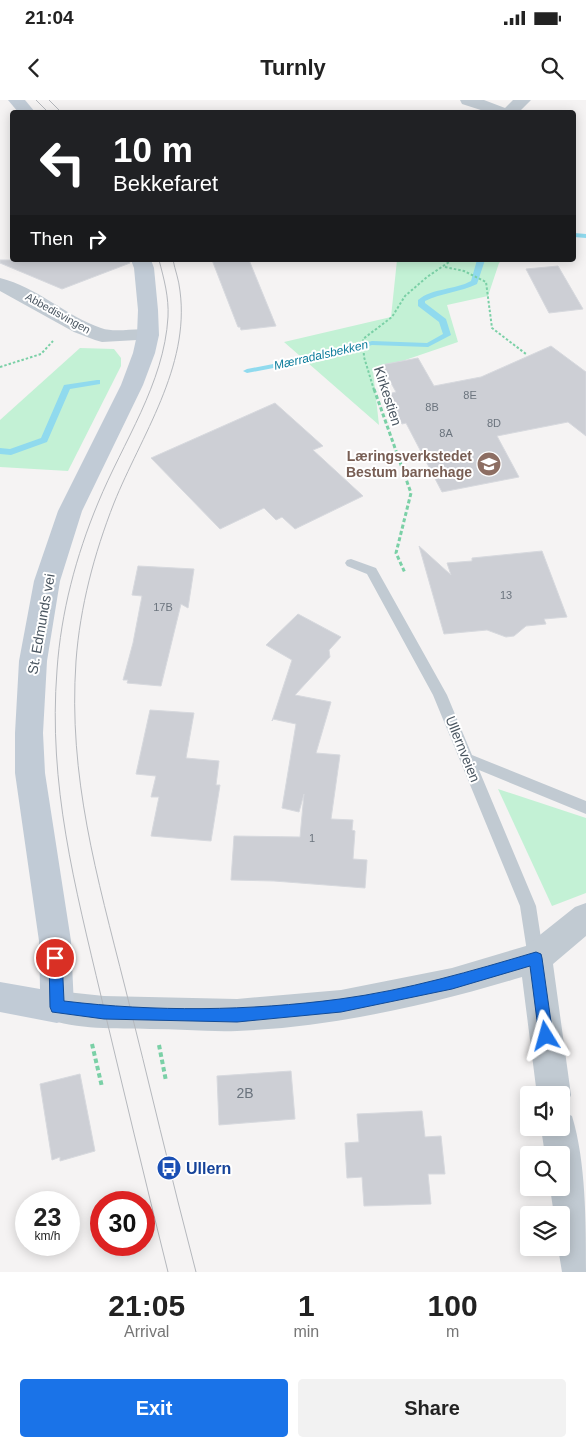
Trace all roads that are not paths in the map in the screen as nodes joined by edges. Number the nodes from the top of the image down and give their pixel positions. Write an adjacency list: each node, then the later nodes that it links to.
1 (16, 100): 4 (street)
2 (468, 100): 5 (street)
3 (523, 100): 6 (street)
4 (26, 110)
5 (496, 110)
6 (512, 110)
7 (141, 262): 9 (street, St. Edmunds vei)
8 (0, 284): 9 (street, Abbedisvingen)
9 (148, 335): 16 (street, St. Edmunds vei)
10 (351, 563): 11 (lane, Ullernveien)
11 (467, 760): 12 (lane); 14 (lane, Ullernveien)
12 (586, 808)
13 (586, 917): 14 (street)
14 (536, 958): 16 (street); 17 (street, Ullernveien)
15 (0, 997): 16 (street)
16 (70, 1009)
17 (553, 1086)
18 (560, 1136): 19 (street)
19 (581, 1272)

